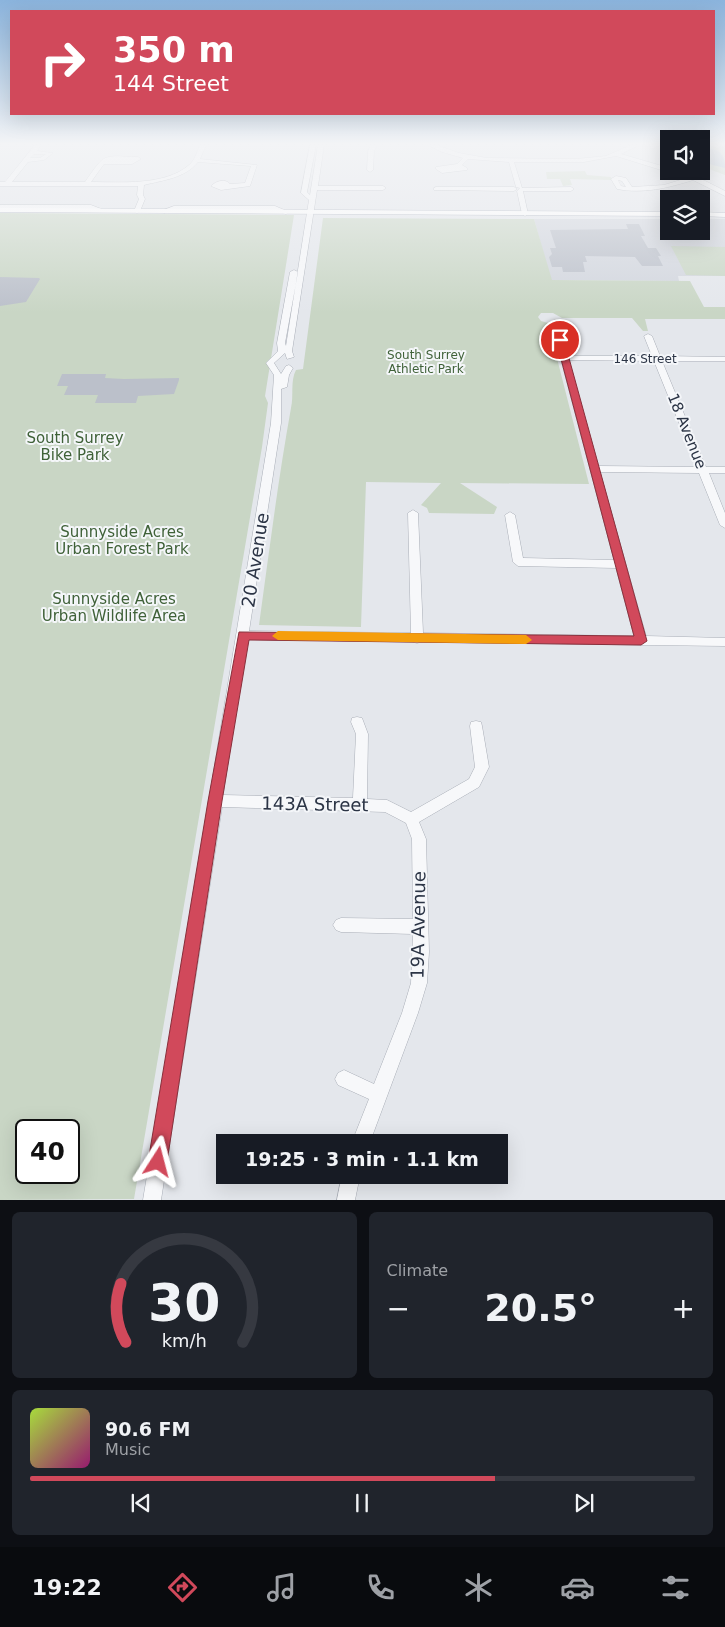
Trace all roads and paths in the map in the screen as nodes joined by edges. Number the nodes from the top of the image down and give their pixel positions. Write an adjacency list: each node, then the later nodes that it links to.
1 (140, 201): 5 (street)
2 (312, 201): 6 (street)
3 (522, 201): 7 (street)
4 (0, 208): 5 (main road)
5 (133, 211): 6 (main road)
6 (310, 212): 7 (main road); 13 (street); 14 (street)
7 (525, 214): 8 (main road)
8 (660, 214)
9 (710, 214): 10 (main road)
10 (725, 215)
11 (555, 322): 15 (street)
12 (648, 336): 16 (street, 18 Avenue)
13 (290, 357): 14 (street); 19 (street, 20 Avenue)
14 (275, 358): 18 (street)
15 (564, 358): 16 (street, 146 Street); 21 (street)
16 (658, 359): 17 (street, 146 Street); 22 (street, 18 Avenue)
17 (725, 359)
18 (272, 368): 19 (street); 20 (street, 20 Avenue)
19 (289, 368): 20 (street, 20 Avenue)
20 (276, 423): 28 (street, 20 Avenue)
21 (595, 469): 22 (street); 27 (street)
22 (703, 470): 23 (street); 26 (street, 18 Avenue)
23 (725, 470)
24 (412, 513): 29 (street)
25 (510, 515): 27 (street)
26 (725, 525)
27 (620, 564): 30 (street)
28 (244, 635): 29 (street); 34 (street, 20 Avenue)
29 (417, 639): 30 (street)
30 (641, 641): 31 (street)
31 (725, 642)
32 (357, 722): 35 (street)
33 (476, 726): 36 (street)
34 (215, 801): 35 (street, 143A Street); 43 (street, 20 Avenue)
35 (360, 804): 36 (street, 143A Street)
36 (411, 819): 38 (street, 19A Avenue)
37 (341, 925): 38 (street)
38 (420, 927): 40 (street, 19A Avenue)
39 (344, 1079): 40 (street)
40 (380, 1095): 41 (street, 19A Avenue)
41 (364, 1134)
42 (349, 1184): 44 (street)
43 (152, 1200)
44 (346, 1200)

